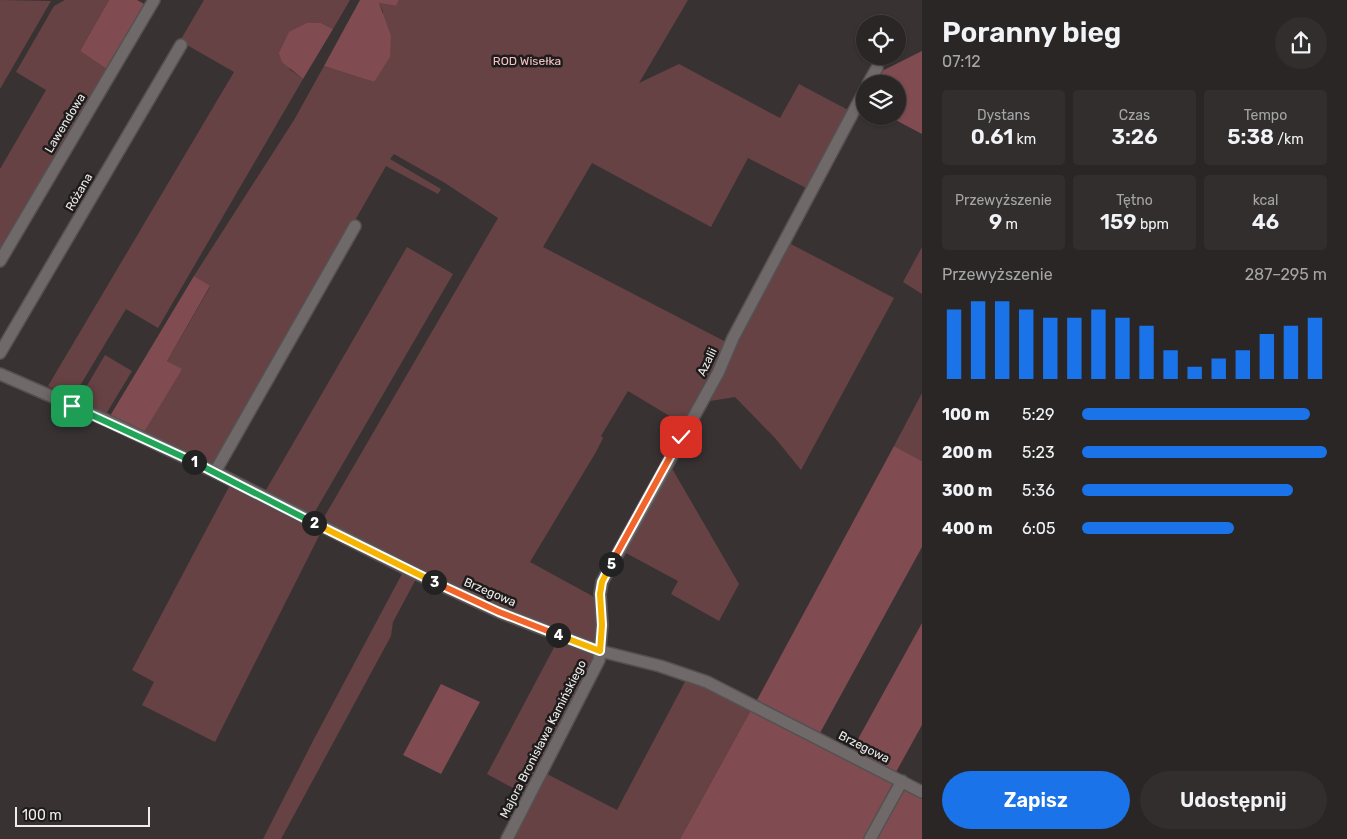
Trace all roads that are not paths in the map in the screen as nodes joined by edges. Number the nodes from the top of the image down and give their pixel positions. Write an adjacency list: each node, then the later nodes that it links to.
1 (154, 0): 7 (street, Lawendowa)
2 (181, 45): 8 (street, Różana)
3 (877, 68): 4 (street)
4 (873, 75)
5 (856, 107): 11 (street, Azalii)
6 (356, 226): 10 (street)
7 (0, 261)
8 (0, 353)
9 (0, 374): 10 (street, Brzegowa)
10 (216, 472): 11 (street, Brzegowa)
11 (600, 651): 12 (street, Brzegowa); 14 (street, Majora Bronisława Kamińskiego)
12 (902, 781): 13 (street, Brzegowa); 15 (street)
13 (922, 792)
14 (507, 839)
15 (870, 839)

